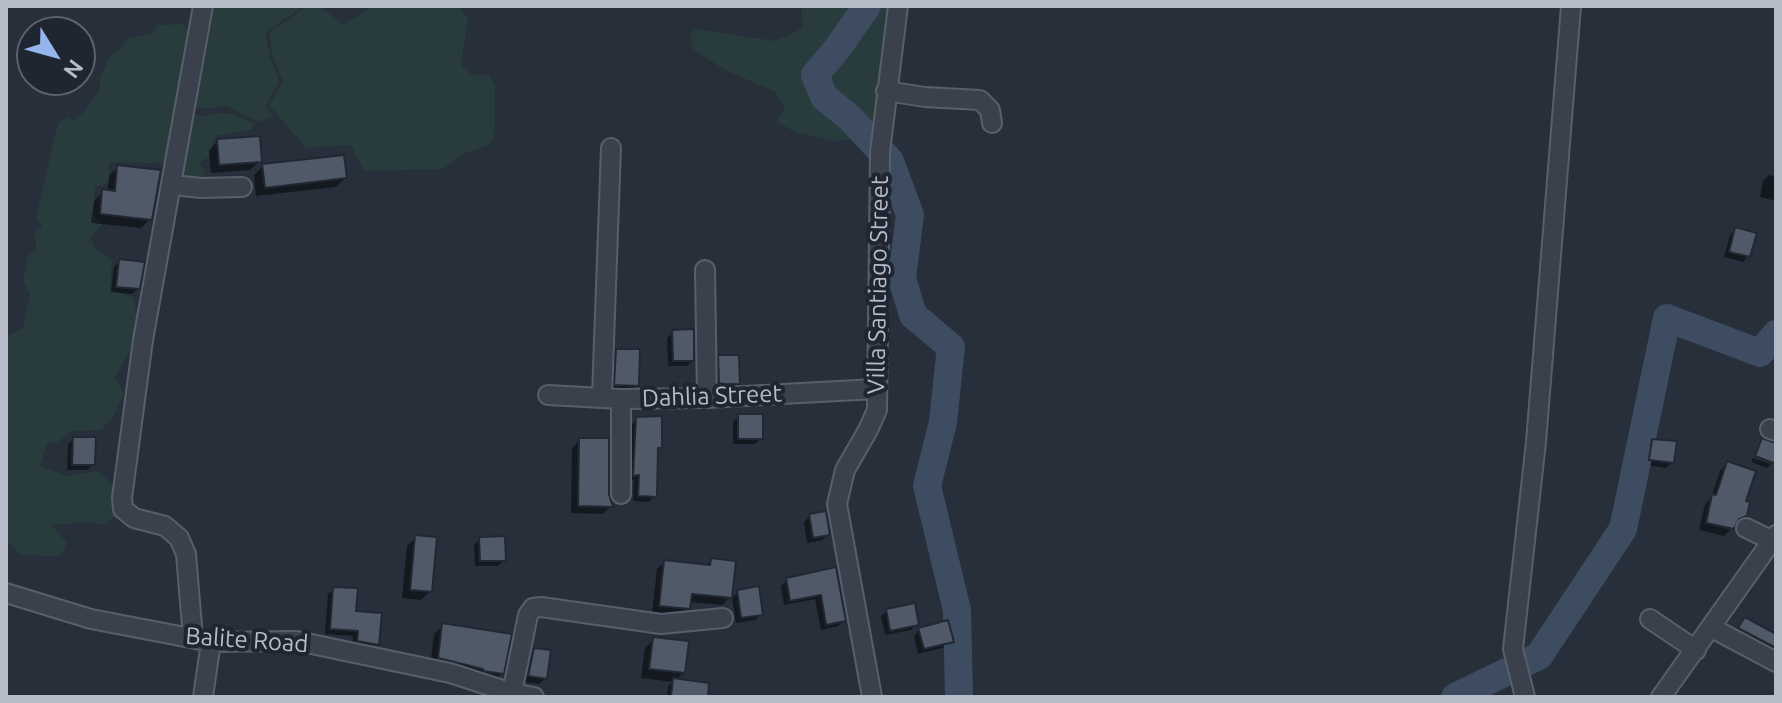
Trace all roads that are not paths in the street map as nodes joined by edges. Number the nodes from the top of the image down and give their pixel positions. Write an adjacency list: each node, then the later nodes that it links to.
1 (203, 6): 7 (street)
2 (898, 6): 4 (street, Villa Santiago Street)
3 (1571, 6): 25 (street)
4 (886, 91): 5 (street); 10 (street, Villa Santiago Street)
5 (992, 123)
6 (611, 148): 12 (street)
7 (173, 185): 8 (street); 22 (street)
8 (242, 187)
9 (705, 270): 13 (street)
10 (876, 389): 13 (street, Dahlia Street); 29 (street, Villa Santiago Street)
11 (548, 395): 12 (street, Dahlia Street)
12 (602, 396): 14 (street, Dahlia Street)
13 (707, 398): 14 (street, Dahlia Street)
14 (621, 399): 15 (street)
15 (621, 494)
16 (1746, 528): 17 (street)
17 (1774, 538): 21 (street)
18 (6, 593): 22 (street, Balite Road)
19 (723, 618): 26 (street)
20 (1650, 619): 23 (street)
21 (1712, 628): 23 (street); 24 (street)
22 (202, 640): 26 (street, Balite Road); 27 (street)
23 (1696, 650): 30 (street)
24 (1776, 662)
25 (1522, 690)
26 (512, 693): 28 (street, Balite Road)
27 (203, 697)
28 (534, 697)
29 (872, 697)
30 (1661, 697)

